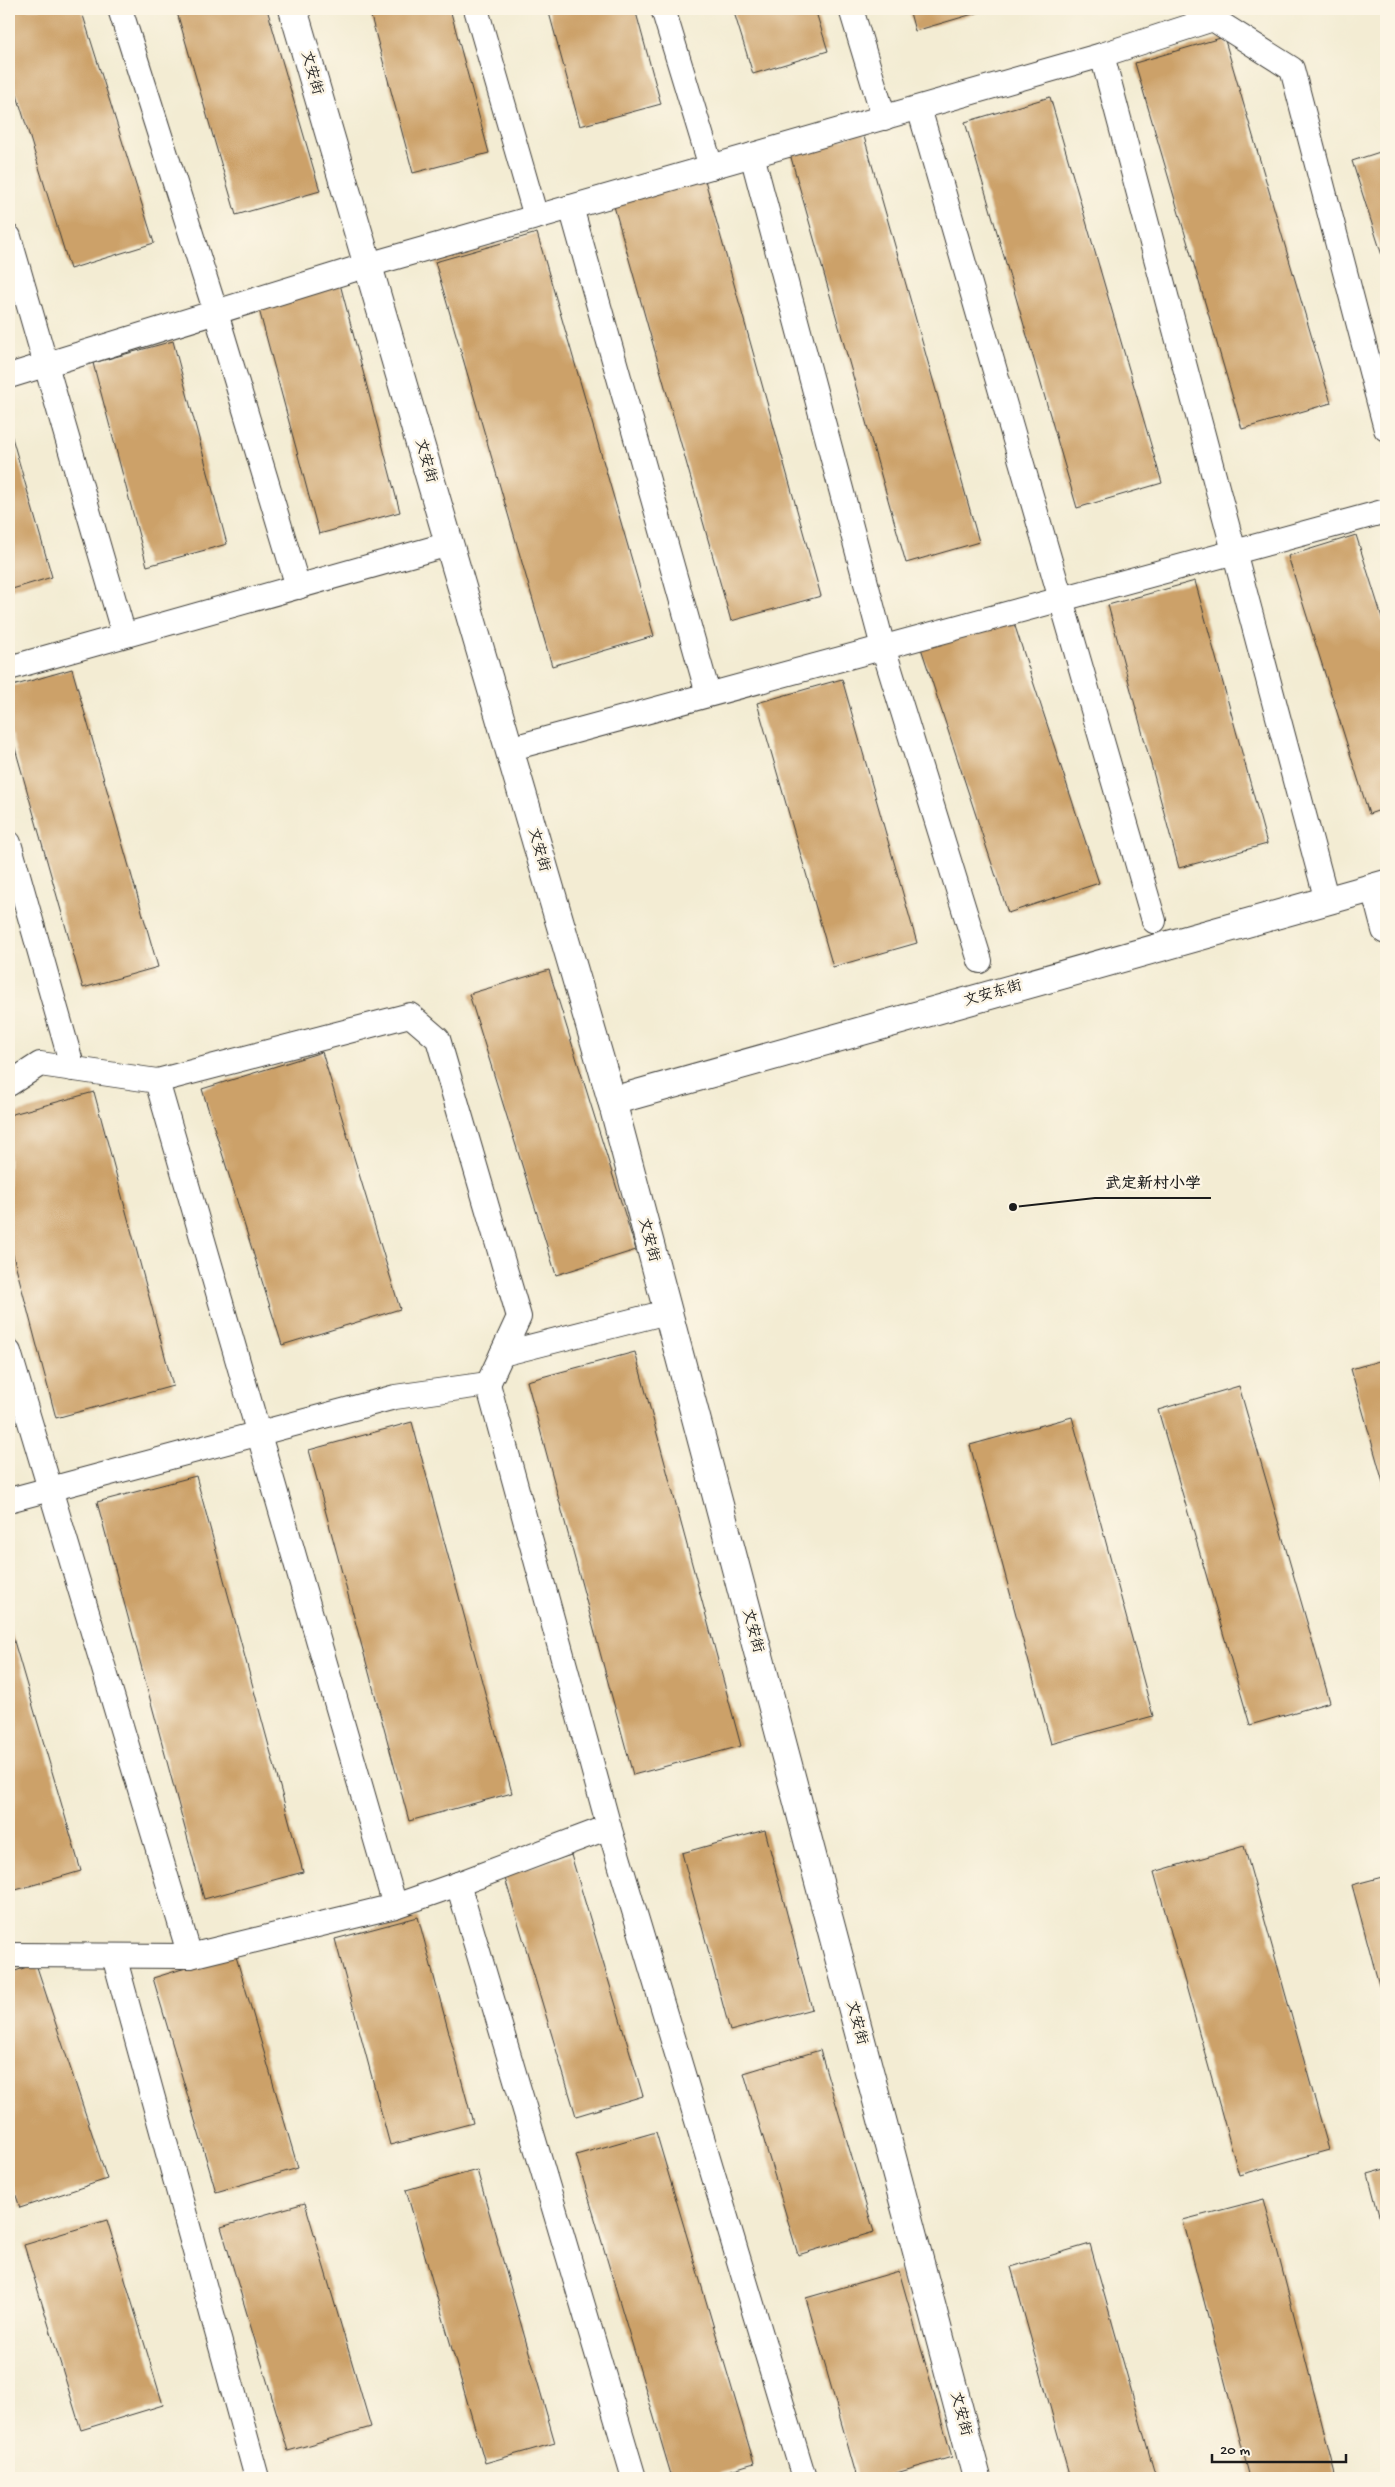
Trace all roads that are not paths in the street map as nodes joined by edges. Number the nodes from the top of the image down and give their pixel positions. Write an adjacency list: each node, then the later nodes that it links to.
1 (120, 9): 15 (lane)
2 (293, 9): 14 (street, 文安街)
3 (476, 9): 12 (lane)
4 (663, 9): 10 (lane)
5 (851, 9): 8 (lane)
6 (1102, 55): 7 (lane); 18 (lane); 21 (lane)
7 (919, 108): 8 (lane); 23 (lane)
8 (884, 118): 9 (lane)
9 (752, 156): 10 (lane); 25 (lane)
10 (711, 167): 11 (lane)
11 (571, 207): 12 (lane); 27 (lane)
12 (536, 217): 14 (lane)
13 (9, 237): 16 (lane)
14 (368, 266): 15 (lane); 20 (street, 文安街)
15 (216, 312): 16 (lane); 22 (lane)
16 (46, 366): 17 (lane); 24 (lane)
17 (9, 376)
18 (1386, 429)
19 (1386, 510): 21 (lane)
20 (450, 544): 22 (lane); 28 (street, 文安街)
21 (1234, 550): 23 (lane); 31 (lane)
22 (298, 587): 24 (lane)
23 (1061, 598): 25 (lane); 32 (lane)
24 (124, 636): 26 (lane)
25 (883, 647): 27 (lane); 34 (lane)
26 (9, 668)
27 (708, 694): 28 (lane)
28 (509, 749): 38 (street, 文安街)
29 (9, 843): 35 (lane)
30 (1380, 886): 31 (street, 文安东街); 33 (street)
31 (1327, 901): 38 (street, 文安东街)
32 (1154, 921)
33 (1386, 930)
34 (980, 961)
35 (73, 1069): 36 (lane); 37 (lane)
36 (157, 1081): 41 (lane); 43 (lane)
37 (9, 1084)
38 (612, 1101): 39 (street, 文安街)
39 (667, 1312): 41 (lane); 55 (street, 文安街)
40 (9, 1352): 44 (lane)
41 (502, 1354): 42 (lane)
42 (488, 1384): 43 (lane); 46 (lane)
43 (259, 1435): 44 (lane); 48 (lane)
44 (50, 1489): 45 (lane); 51 (lane)
45 (9, 1500)
46 (609, 1827): 47 (lane); 54 (lane)
47 (458, 1884): 48 (lane); 53 (lane)
48 (395, 1906): 51 (lane)
49 (9, 1955): 50 (lane)
50 (114, 1956): 51 (lane); 52 (lane)
51 (190, 1956)
52 (257, 2478)
53 (634, 2478)
54 (804, 2478)
55 (977, 2478)

